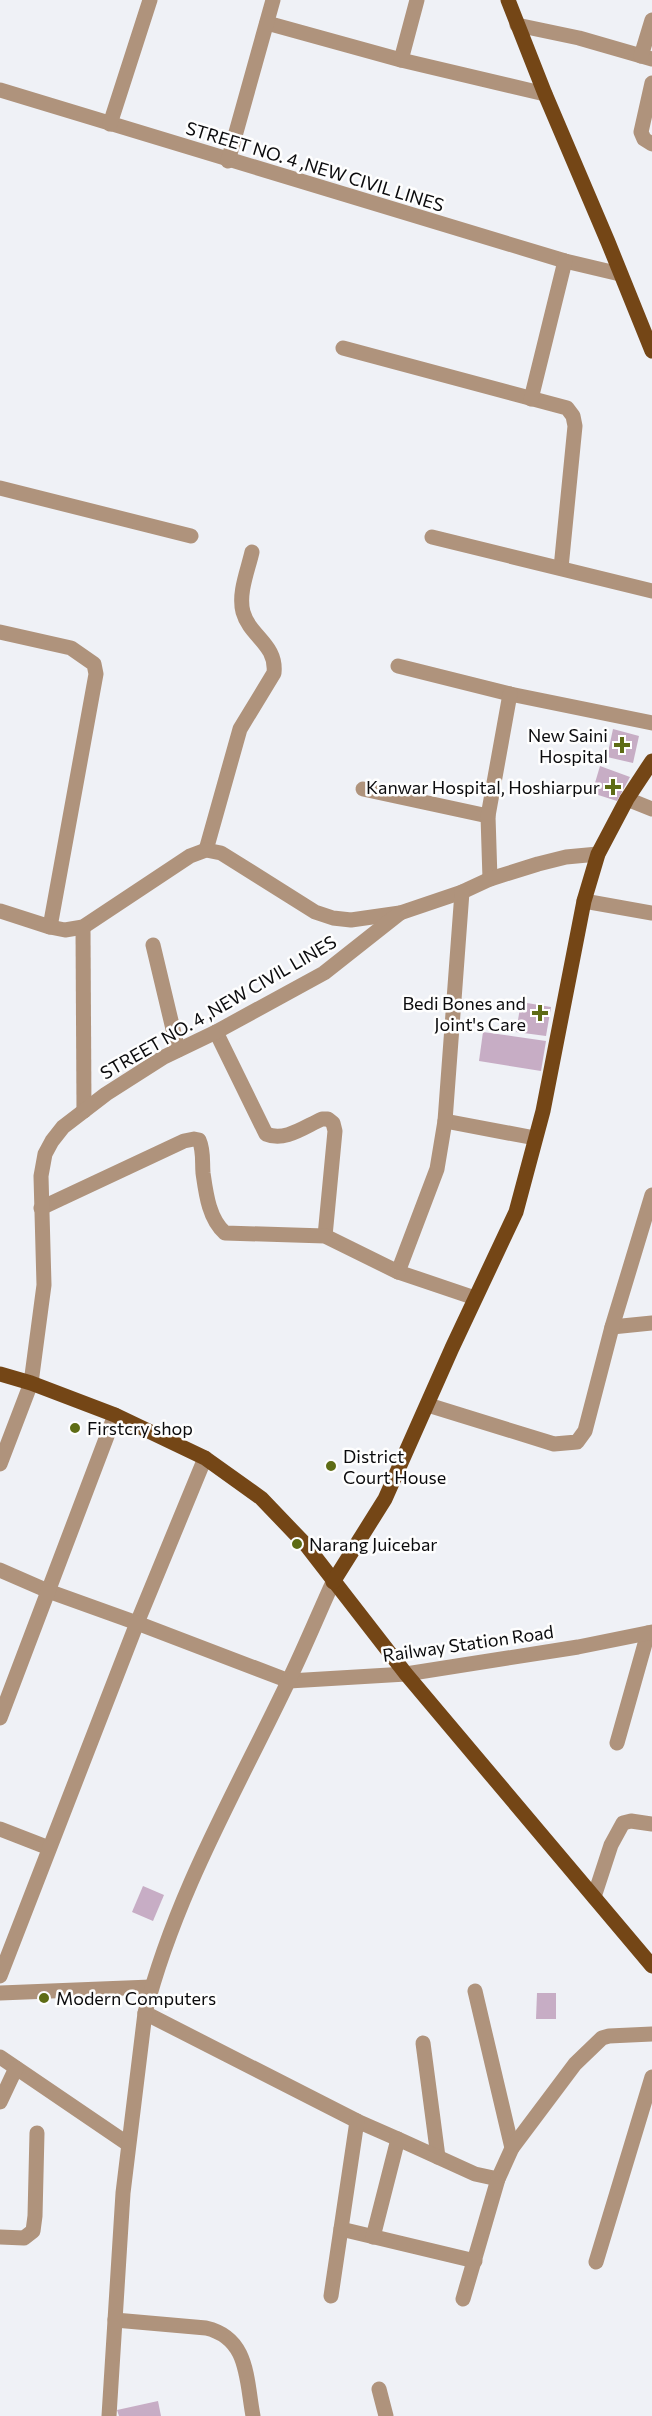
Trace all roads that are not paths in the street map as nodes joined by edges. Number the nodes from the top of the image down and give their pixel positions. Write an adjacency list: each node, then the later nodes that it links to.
1 (150, 0): 13 (street)
2 (273, 0): 6 (street)
3 (417, 0): 9 (street)
4 (508, 0): 7 (main road)
5 (652, 20): 8 (street)
6 (267, 23): 9 (street); 15 (street)
7 (516, 25): 8 (street); 12 (main road)
8 (646, 57)
9 (400, 60): 12 (street)
10 (652, 83): 14 (street)
11 (0, 90): 13 (street, STREET NO. 4 ,NEW CIVIL LINES)
12 (544, 93): 17 (main road)
13 (110, 124): 15 (street, STREET NO. 4 ,NEW CIVIL LINES)
14 (652, 144)
15 (228, 160): 16 (street, STREET NO. 4 ,NEW CIVIL LINES)
16 (565, 261): 17 (street, STREET NO. 4 ,NEW CIVIL LINES); 20 (street)
17 (620, 274): 19 (main road)
18 (343, 348): 20 (street)
19 (652, 351)
20 (531, 399): 25 (street)
21 (0, 488): 22 (street)
22 (191, 536)
23 (432, 537): 25 (street)
24 (252, 552): 36 (street)
25 (561, 568): 26 (street)
26 (652, 591)
27 (0, 632): 44 (street)
28 (398, 666): 29 (street)
29 (510, 694): 30 (street); 35 (street)
30 (652, 723)
31 (652, 760): 33 (main road)
32 (363, 789): 35 (street)
33 (627, 799): 34 (street); 37 (main road)
34 (652, 809)
35 (488, 816): 38 (street)
36 (206, 850): 42 (street, STREET NO. 4 ,NEW CIVIL LINES); 45 (street)
37 (598, 854): 38 (street, STREET NO. 4 ,NEW CIVIL LINES); 40 (main road)
38 (490, 879): 39 (street, STREET NO. 4 ,NEW CIVIL LINES)
39 (462, 892): 42 (street, STREET NO. 4 ,NEW CIVIL LINES); 50 (street)
40 (584, 901): 43 (street); 51 (main road)
41 (0, 910): 44 (street)
42 (400, 913): 47 (street, STREET NO. 4 ,NEW CIVIL LINES)
43 (652, 914)
44 (50, 927): 45 (street)
45 (83, 927): 49 (street)
46 (153, 945): 48 (street)
47 (216, 1032): 48 (street, STREET NO. 4 ,NEW CIVIL LINES); 54 (street)
48 (178, 1050): 49 (street, STREET NO. 4 ,NEW CIVIL LINES)
49 (84, 1111): 53 (street, STREET NO. 4 ,NEW CIVIL LINES)
50 (445, 1121): 51 (street); 55 (street)
51 (535, 1138): 56 (main road)
52 (652, 1196): 58 (street)
53 (41, 1208): 54 (street); 60 (street, STREET NO. 4 ,NEW CIVIL LINES)
54 (325, 1236): 55 (street)
55 (398, 1272): 56 (street)
56 (475, 1298): 61 (main road)
57 (652, 1323): 58 (street)
58 (612, 1327): 61 (street)
59 (0, 1374): 60 (main road)
60 (31, 1383): 62 (main road); 64 (street, STREET NO. 4 ,NEW CIVIL LINES)
61 (428, 1405): 66 (main road)
62 (115, 1415): 63 (main road); 67 (street)
63 (205, 1458): 66 (main road); 68 (street)
64 (0, 1464)
65 (0, 1570): 67 (street)
66 (333, 1582): 70 (main road); 71 (street)
67 (48, 1591): 68 (street); 72 (street)
68 (137, 1623): 71 (street); 76 (street)
69 (650, 1633): 70 (street, Railway Station Road); 73 (street)
70 (406, 1674): 71 (street, Railway Station Road); 77 (main road)
71 (289, 1681): 80 (street)
72 (0, 1718)
73 (616, 1743)
74 (652, 1824): 77 (street)
75 (0, 1829): 76 (street)
76 (49, 1848): 79 (street)
77 (594, 1898): 78 (main road)
78 (652, 1966)
79 (0, 1976)
80 (151, 1987): 82 (street); 83 (street)
81 (475, 1992): 94 (street)
82 (0, 1993)
83 (145, 2013): 90 (street); 93 (street)
84 (652, 2034): 94 (street)
85 (423, 2043): 95 (street)
86 (0, 2057): 87 (street)
87 (16, 2068): 89 (street); 93 (street)
88 (652, 2077): 101 (street)
89 (0, 2102)
90 (357, 2121): 92 (street); 97 (street)
91 (37, 2133): 98 (street)
92 (398, 2139): 95 (street); 99 (street)
93 (128, 2144): 104 (street)
94 (512, 2148): 96 (street)
95 (438, 2157): 96 (street)
96 (498, 2179): 100 (street)
97 (341, 2229): 99 (street); 102 (street)
98 (0, 2237)
99 (374, 2237): 100 (street)
100 (475, 2261): 103 (street)
101 (596, 2262)
102 (331, 2296)
103 (463, 2299)
104 (115, 2320): 106 (street); 107 (street)
105 (379, 2390): 108 (street)
106 (109, 2416)
107 (253, 2416)
108 (386, 2416)

